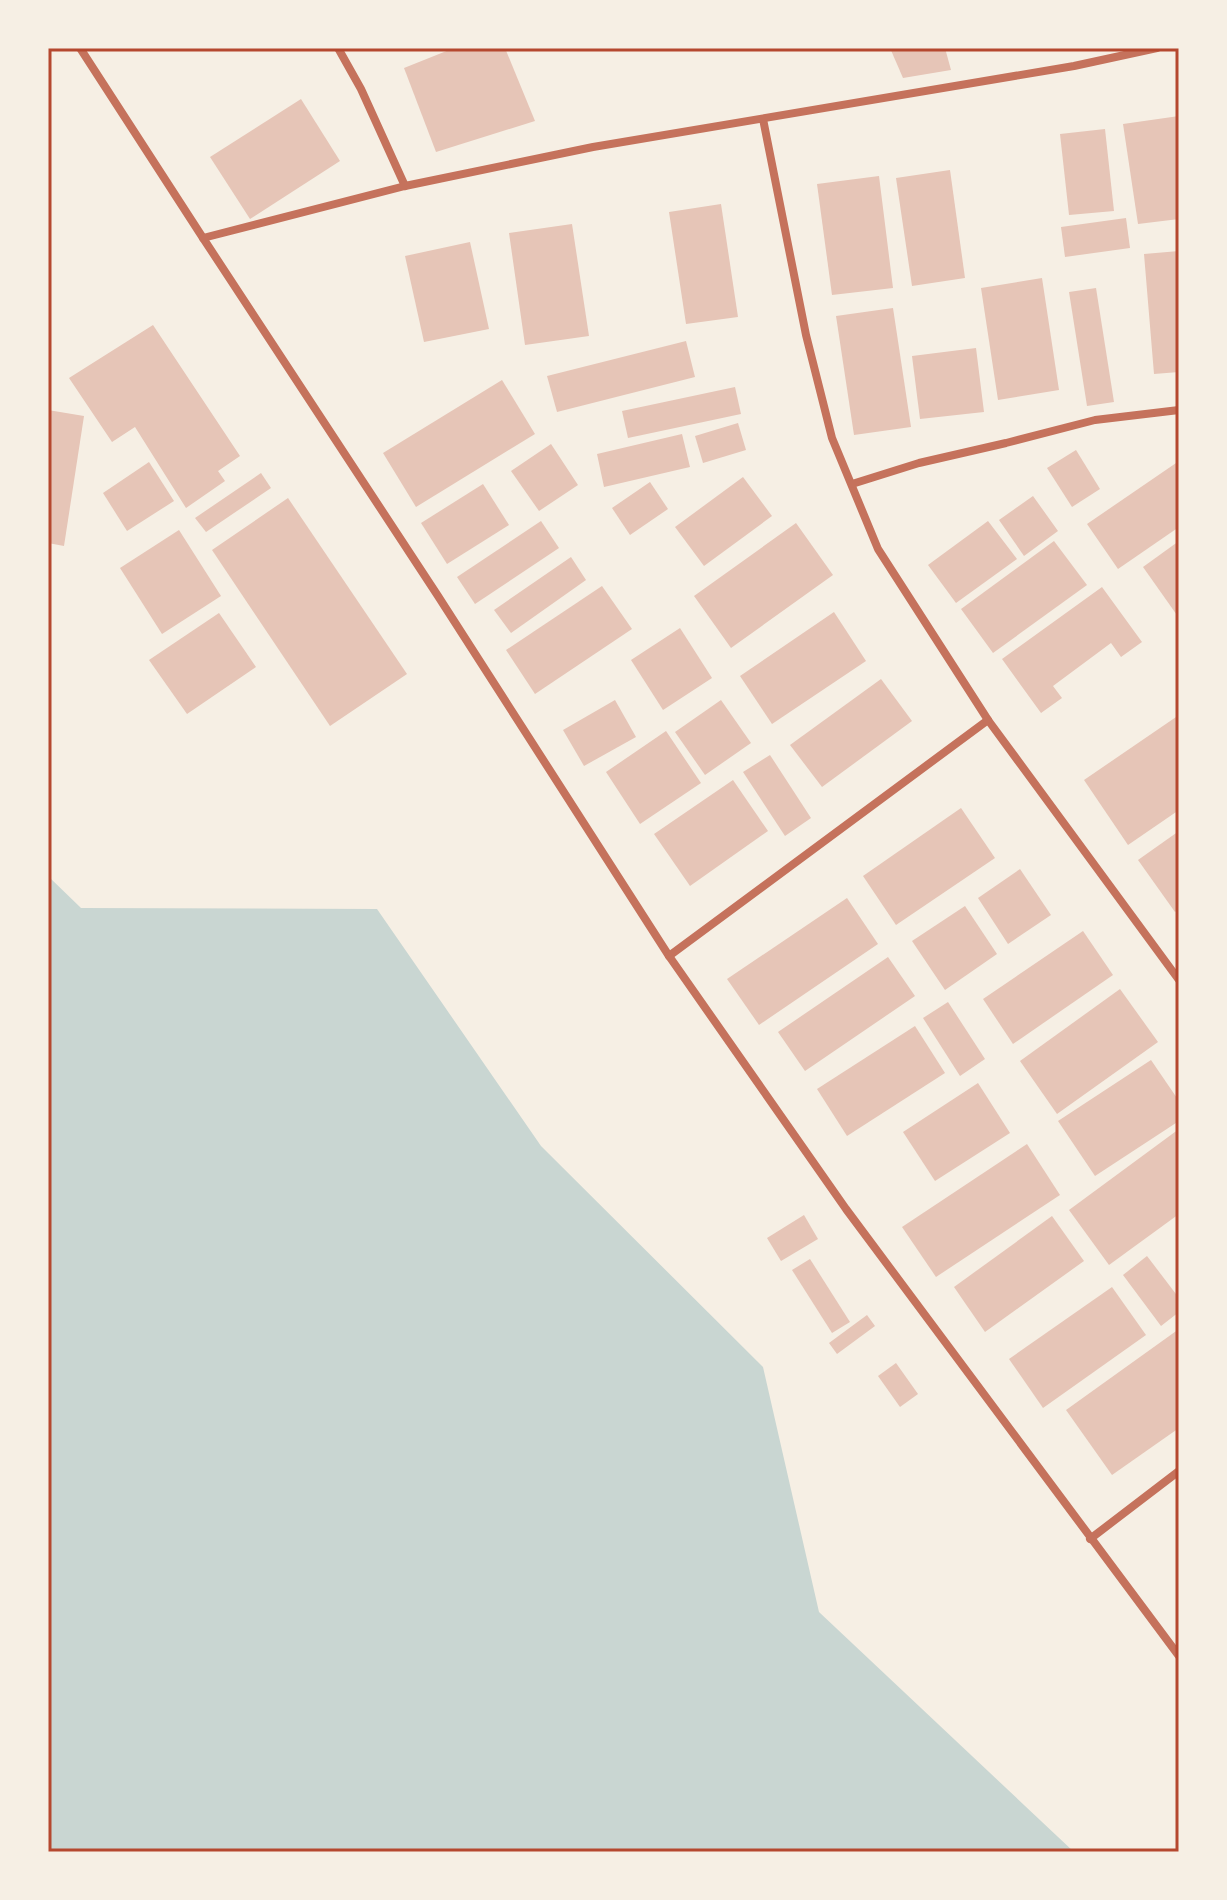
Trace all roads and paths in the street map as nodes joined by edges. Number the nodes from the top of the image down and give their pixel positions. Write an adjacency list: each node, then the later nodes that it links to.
1 (80, 48): 6 (street)
2 (338, 48): 5 (street)
3 (1157, 48): 4 (street)
4 (763, 119): 5 (street); 8 (street)
5 (405, 186): 6 (street)
6 (203, 238): 10 (street)
7 (1179, 410): 8 (street)
8 (852, 484): 9 (street)
9 (988, 720): 10 (street); 11 (street)
10 (669, 956): 13 (street)
11 (1179, 980)
12 (1179, 1471): 13 (street)
13 (1090, 1539): 14 (street)
14 (1179, 1656)

